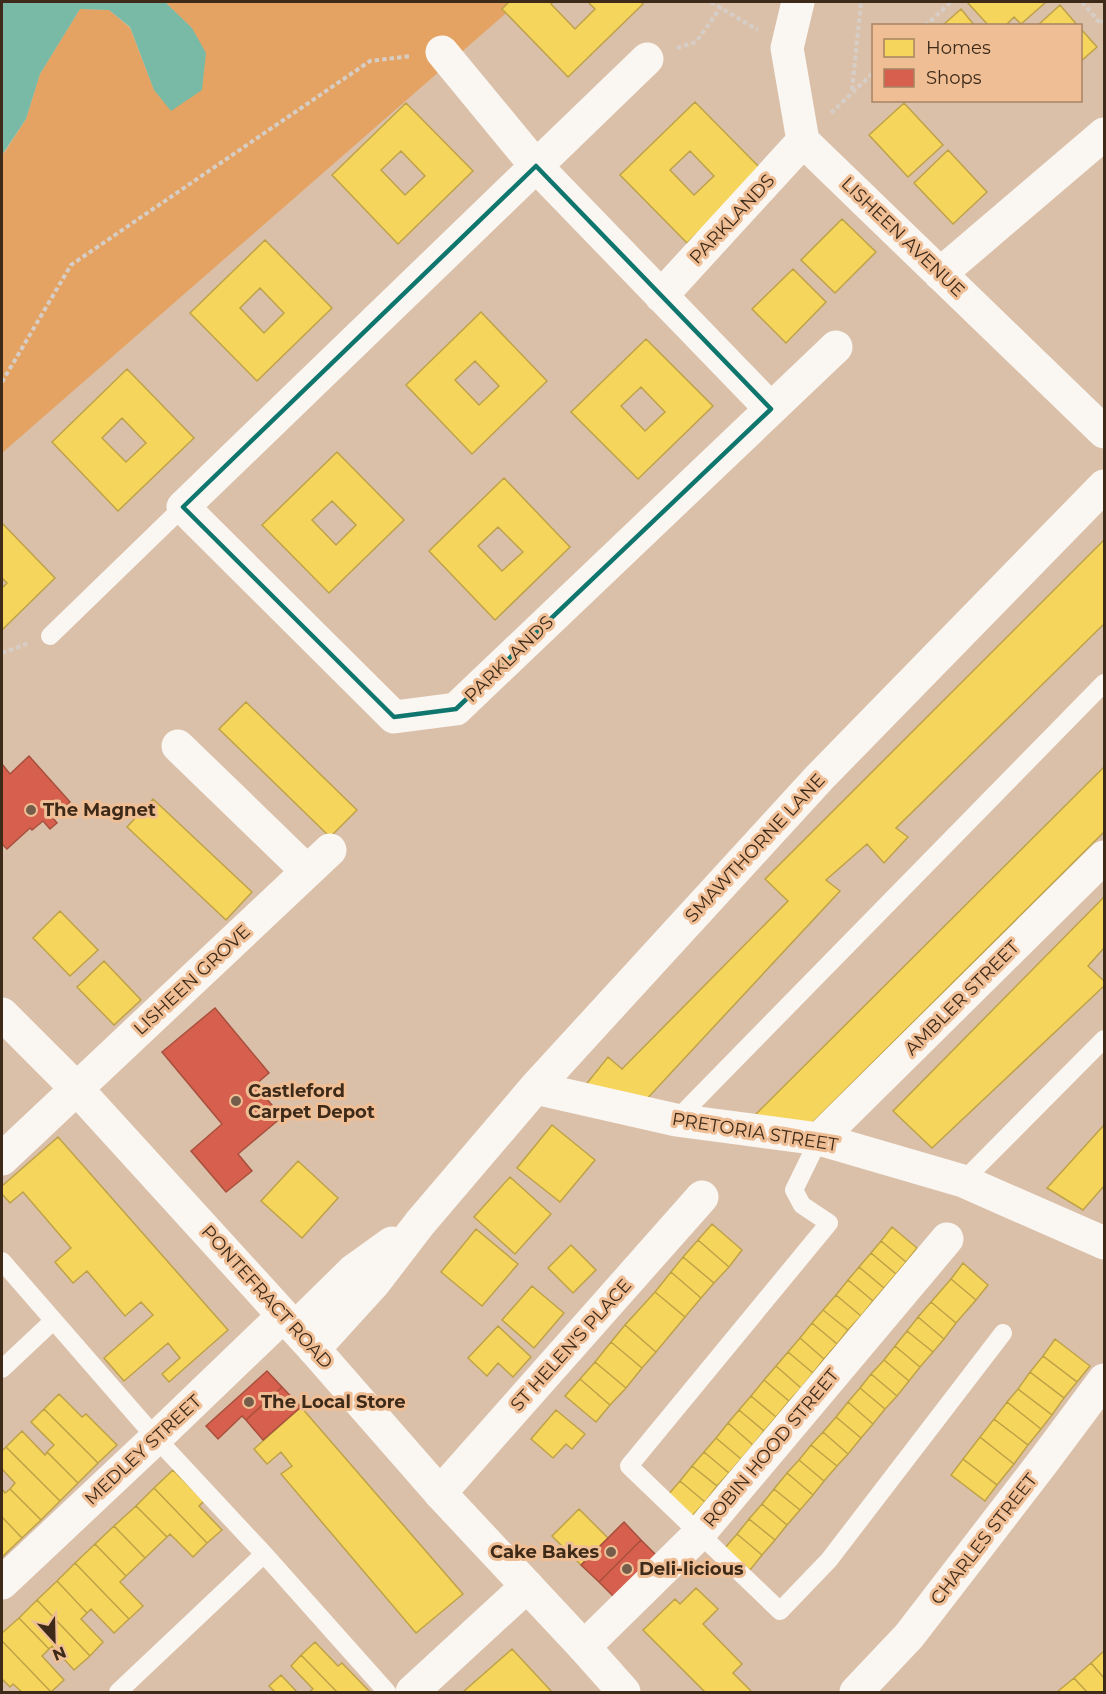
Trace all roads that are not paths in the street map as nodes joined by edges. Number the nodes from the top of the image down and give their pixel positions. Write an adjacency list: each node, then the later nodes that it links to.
1 (798, 2): 5 (street)
2 (442, 52): 6 (street)
3 (647, 59): 6 (street)
4 (1104, 134): 7 (street)
5 (803, 141): 7 (street, LISHEEN AVENUE); 8 (street, PARKLANDS)
6 (536, 166): 8 (street); 13 (street)
7 (940, 274): 11 (street, LISHEEN AVENUE)
8 (661, 296): 10 (street)
9 (837, 347): 10 (street, PARKLANDS)
10 (771, 410): 13 (street, PARKLANDS)
11 (1104, 432)
12 (1104, 486): 20 (street, SMAWTHORNE LANE)
13 (183, 507): 14 (lane)
14 (50, 636)
15 (1104, 683): 22 (lane)
16 (178, 746): 21 (street, LISHEEN GROVE)
17 (1104, 857): 23 (street, AMBLER STREET)
18 (2, 1014): 21 (street, PONTEFRACT ROAD)
19 (1104, 1039): 25 (lane)
20 (535, 1088): 22 (street, PRETORIA STREET); 31 (street, SMAWTHORNE LANE)
21 (76, 1089): 24 (street, LISHEEN GROVE); 31 (street, PONTEFRACT ROAD)
22 (676, 1120): 23 (street, PRETORIA STREET)
23 (819, 1138): 25 (street, PRETORIA STREET); 37 (lane)
24 (2, 1159)
25 (963, 1181): 27 (street, PRETORIA STREET)
26 (702, 1197): 36 (street, ST HELEN'S PLACE)
27 (1102, 1236)
28 (947, 1239): 37 (street, ROBIN HOOD STREET)
29 (2, 1261): 30 (lane)
30 (53, 1321): 33 (lane); 35 (lane)
31 (297, 1331): 35 (street, MEDLEY STREET); 36 (street, PONTEFRACT ROAD)
32 (1003, 1333): 37 (lane)
33 (2, 1370)
34 (1104, 1380): 46 (street, CHARLES STREET)
35 (156, 1438): 38 (lane); 39 (street, MEDLEY STREET)
36 (440, 1493): 40 (street, PONTEFRACT ROAD)
37 (699, 1534): 41 (street, ROBIN HOOD STREET)
38 (264, 1554): 42 (lane); 43 (lane)
39 (2, 1583)
40 (527, 1586): 41 (street, PONTEFRACT ROAD); 44 (street)
41 (585, 1647): 45 (street, PONTEFRACT ROAD)
42 (118, 1692)
43 (387, 1692)
44 (412, 1692)
45 (624, 1692)
46 (856, 1692)

